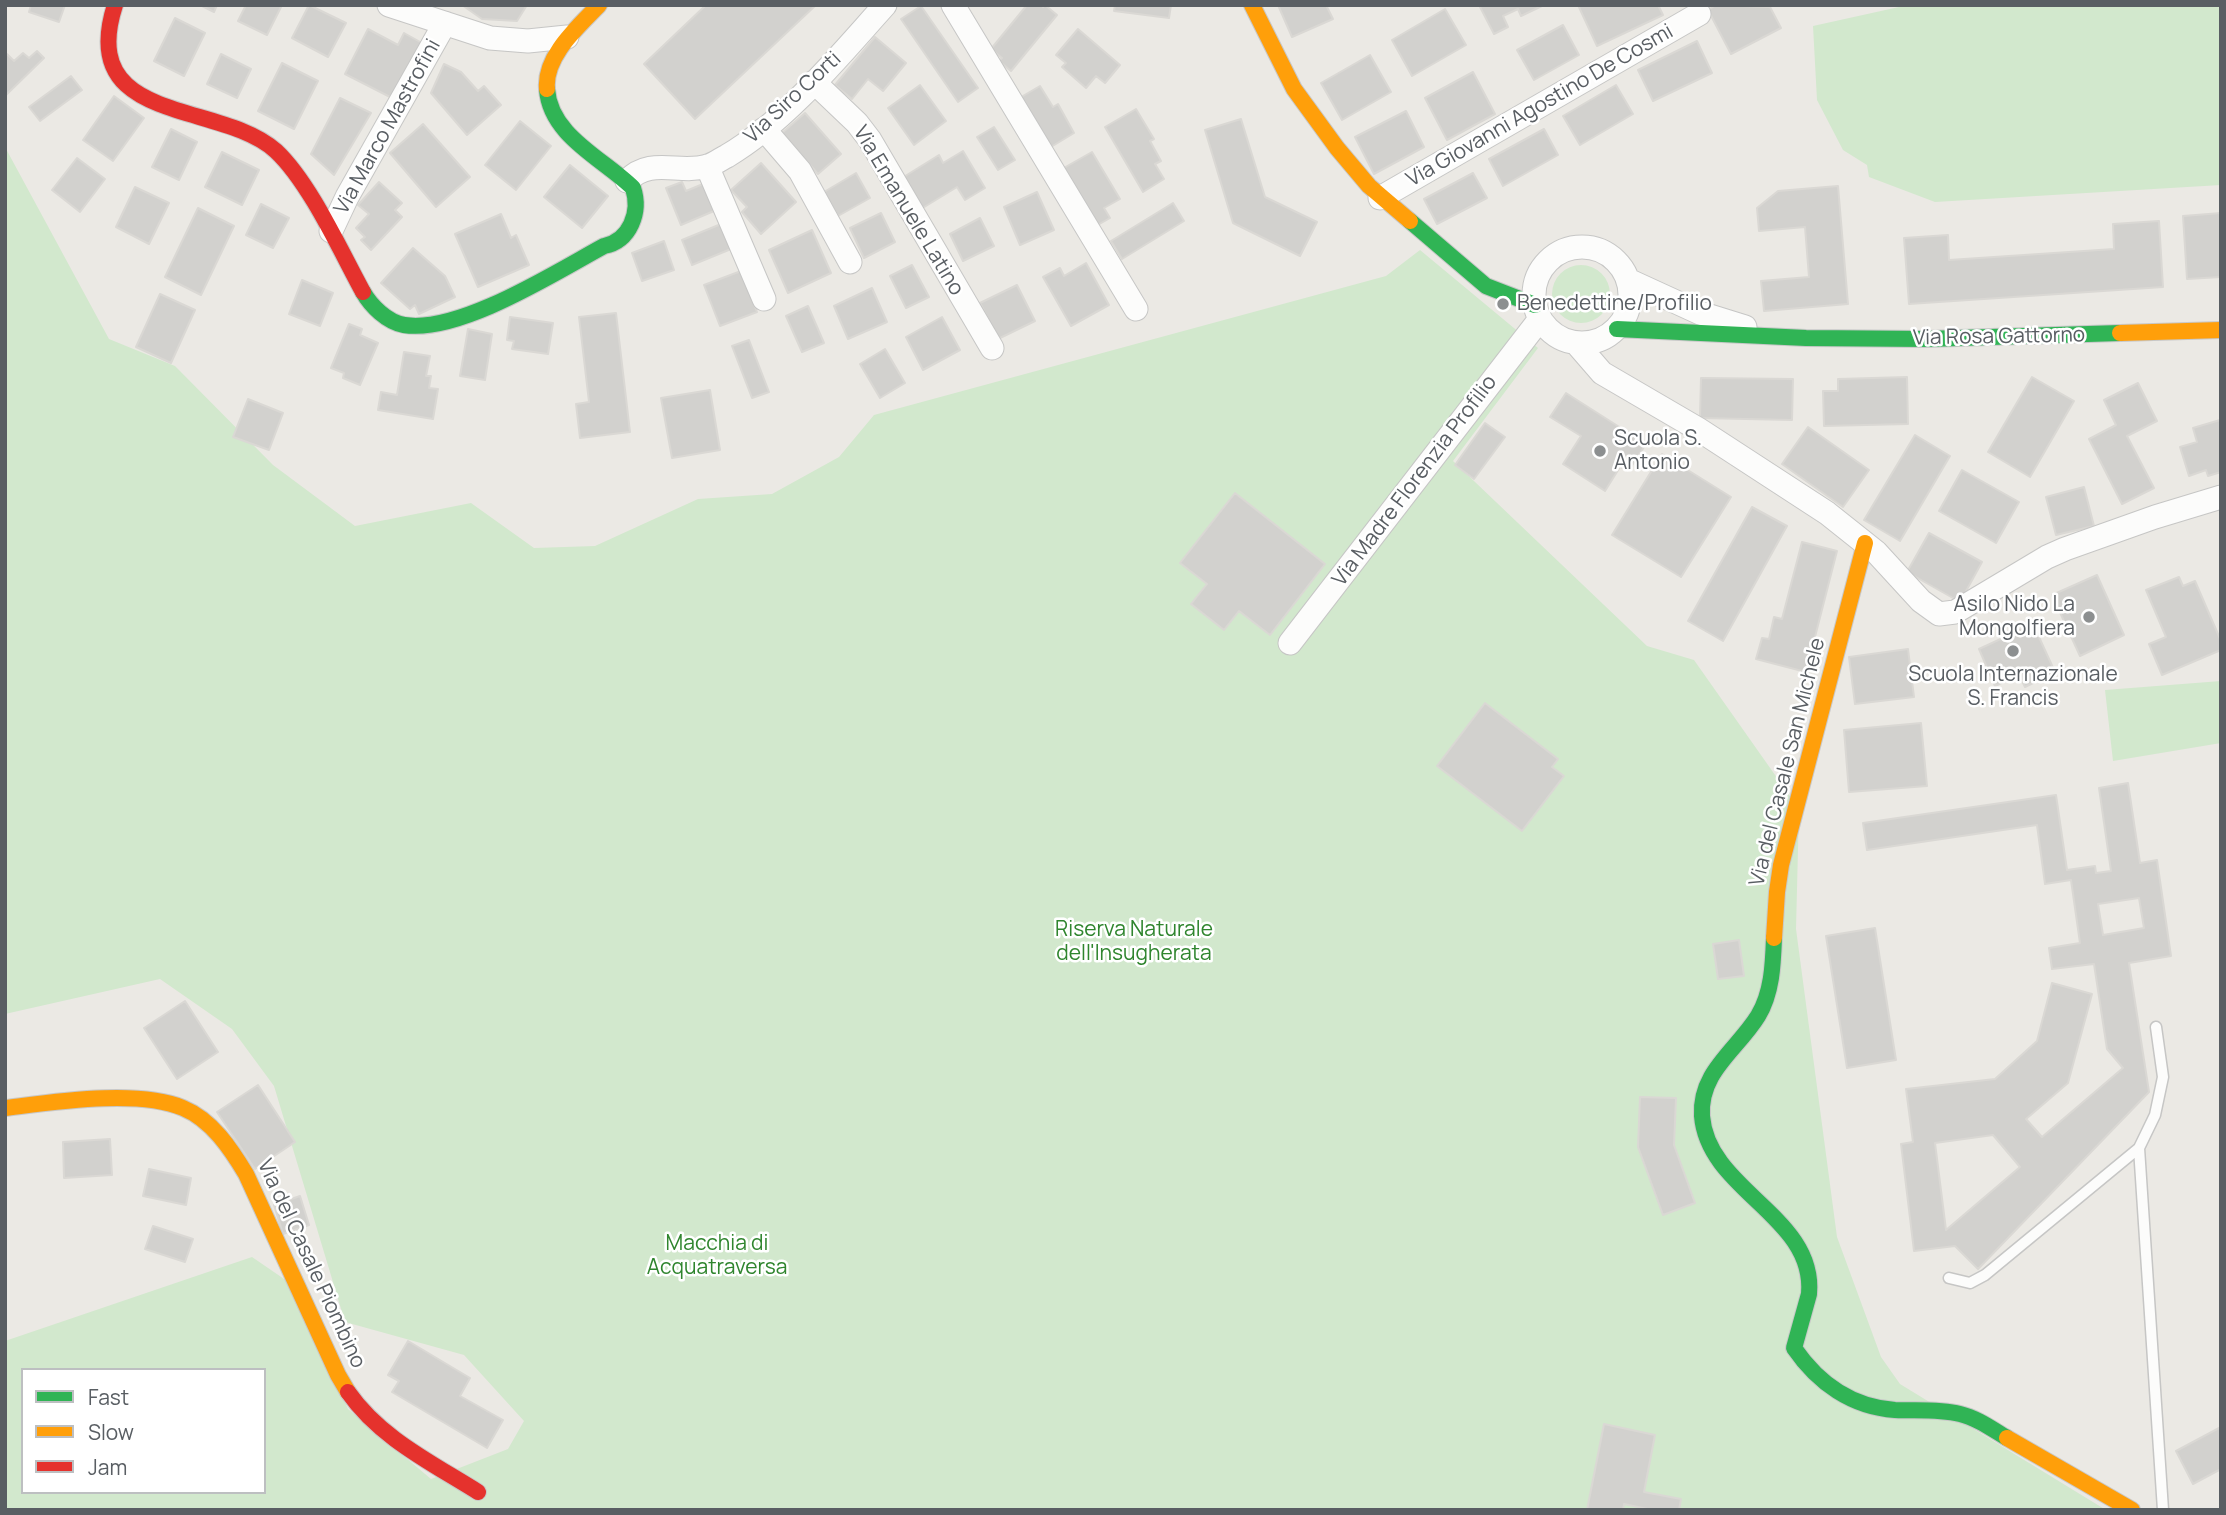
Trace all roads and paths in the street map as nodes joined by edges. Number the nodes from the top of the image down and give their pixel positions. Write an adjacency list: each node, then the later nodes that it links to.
1 (115, 5): 15 (street)
2 (389, 5): 8 (street)
3 (599, 5): 9 (street)
4 (885, 5): 10 (street, Via Siro Corti)
5 (953, 5): 19 (street)
6 (1252, 5): 14 (street)
7 (1699, 14): 14 (street, Via Giovanni Agostino De Cosmi)
8 (445, 23): 9 (street); 15 (street, Via Marco Mastrofini)
9 (567, 37): 13 (street)
10 (814, 82): 11 (street, Via Siro Corti); 25 (street, Via Emanuele Latino)
11 (764, 128): 12 (street, Via Siro Corti); 16 (street)
12 (707, 166): 13 (street, Via Siro Corti); 18 (street)
13 (627, 181): 15 (street)
14 (1381, 198): 20 (street)
15 (331, 231)
16 (850, 262)
17 (1628, 280): 20 (street); 21 (street); 23 (street, Via Rosa Gattorno)
18 (764, 299)
19 (1136, 309)
20 (1538, 312): 24 (street); 28 (street, Via Madre Florenzia Profilio)
21 (1617, 329): 23 (street, Via Rosa Gattorno); 24 (street)
22 (2221, 330): 23 (street, Via Rosa Gattorno)
23 (1776, 337)
24 (1576, 343): 27 (street)
25 (992, 348)
26 (2221, 498): 27 (street)
27 (1865, 543): 34 (street, Via del Casale San Michele)
28 (1290, 643)
29 (2156, 1027): 31 (lane)
30 (5, 1108): 33 (street, Via del Casale Piombino)
31 (2139, 1148): 32 (lane); 35 (lane)
32 (1949, 1278)
33 (478, 1492)
34 (2132, 1510)
35 (2163, 1510)

